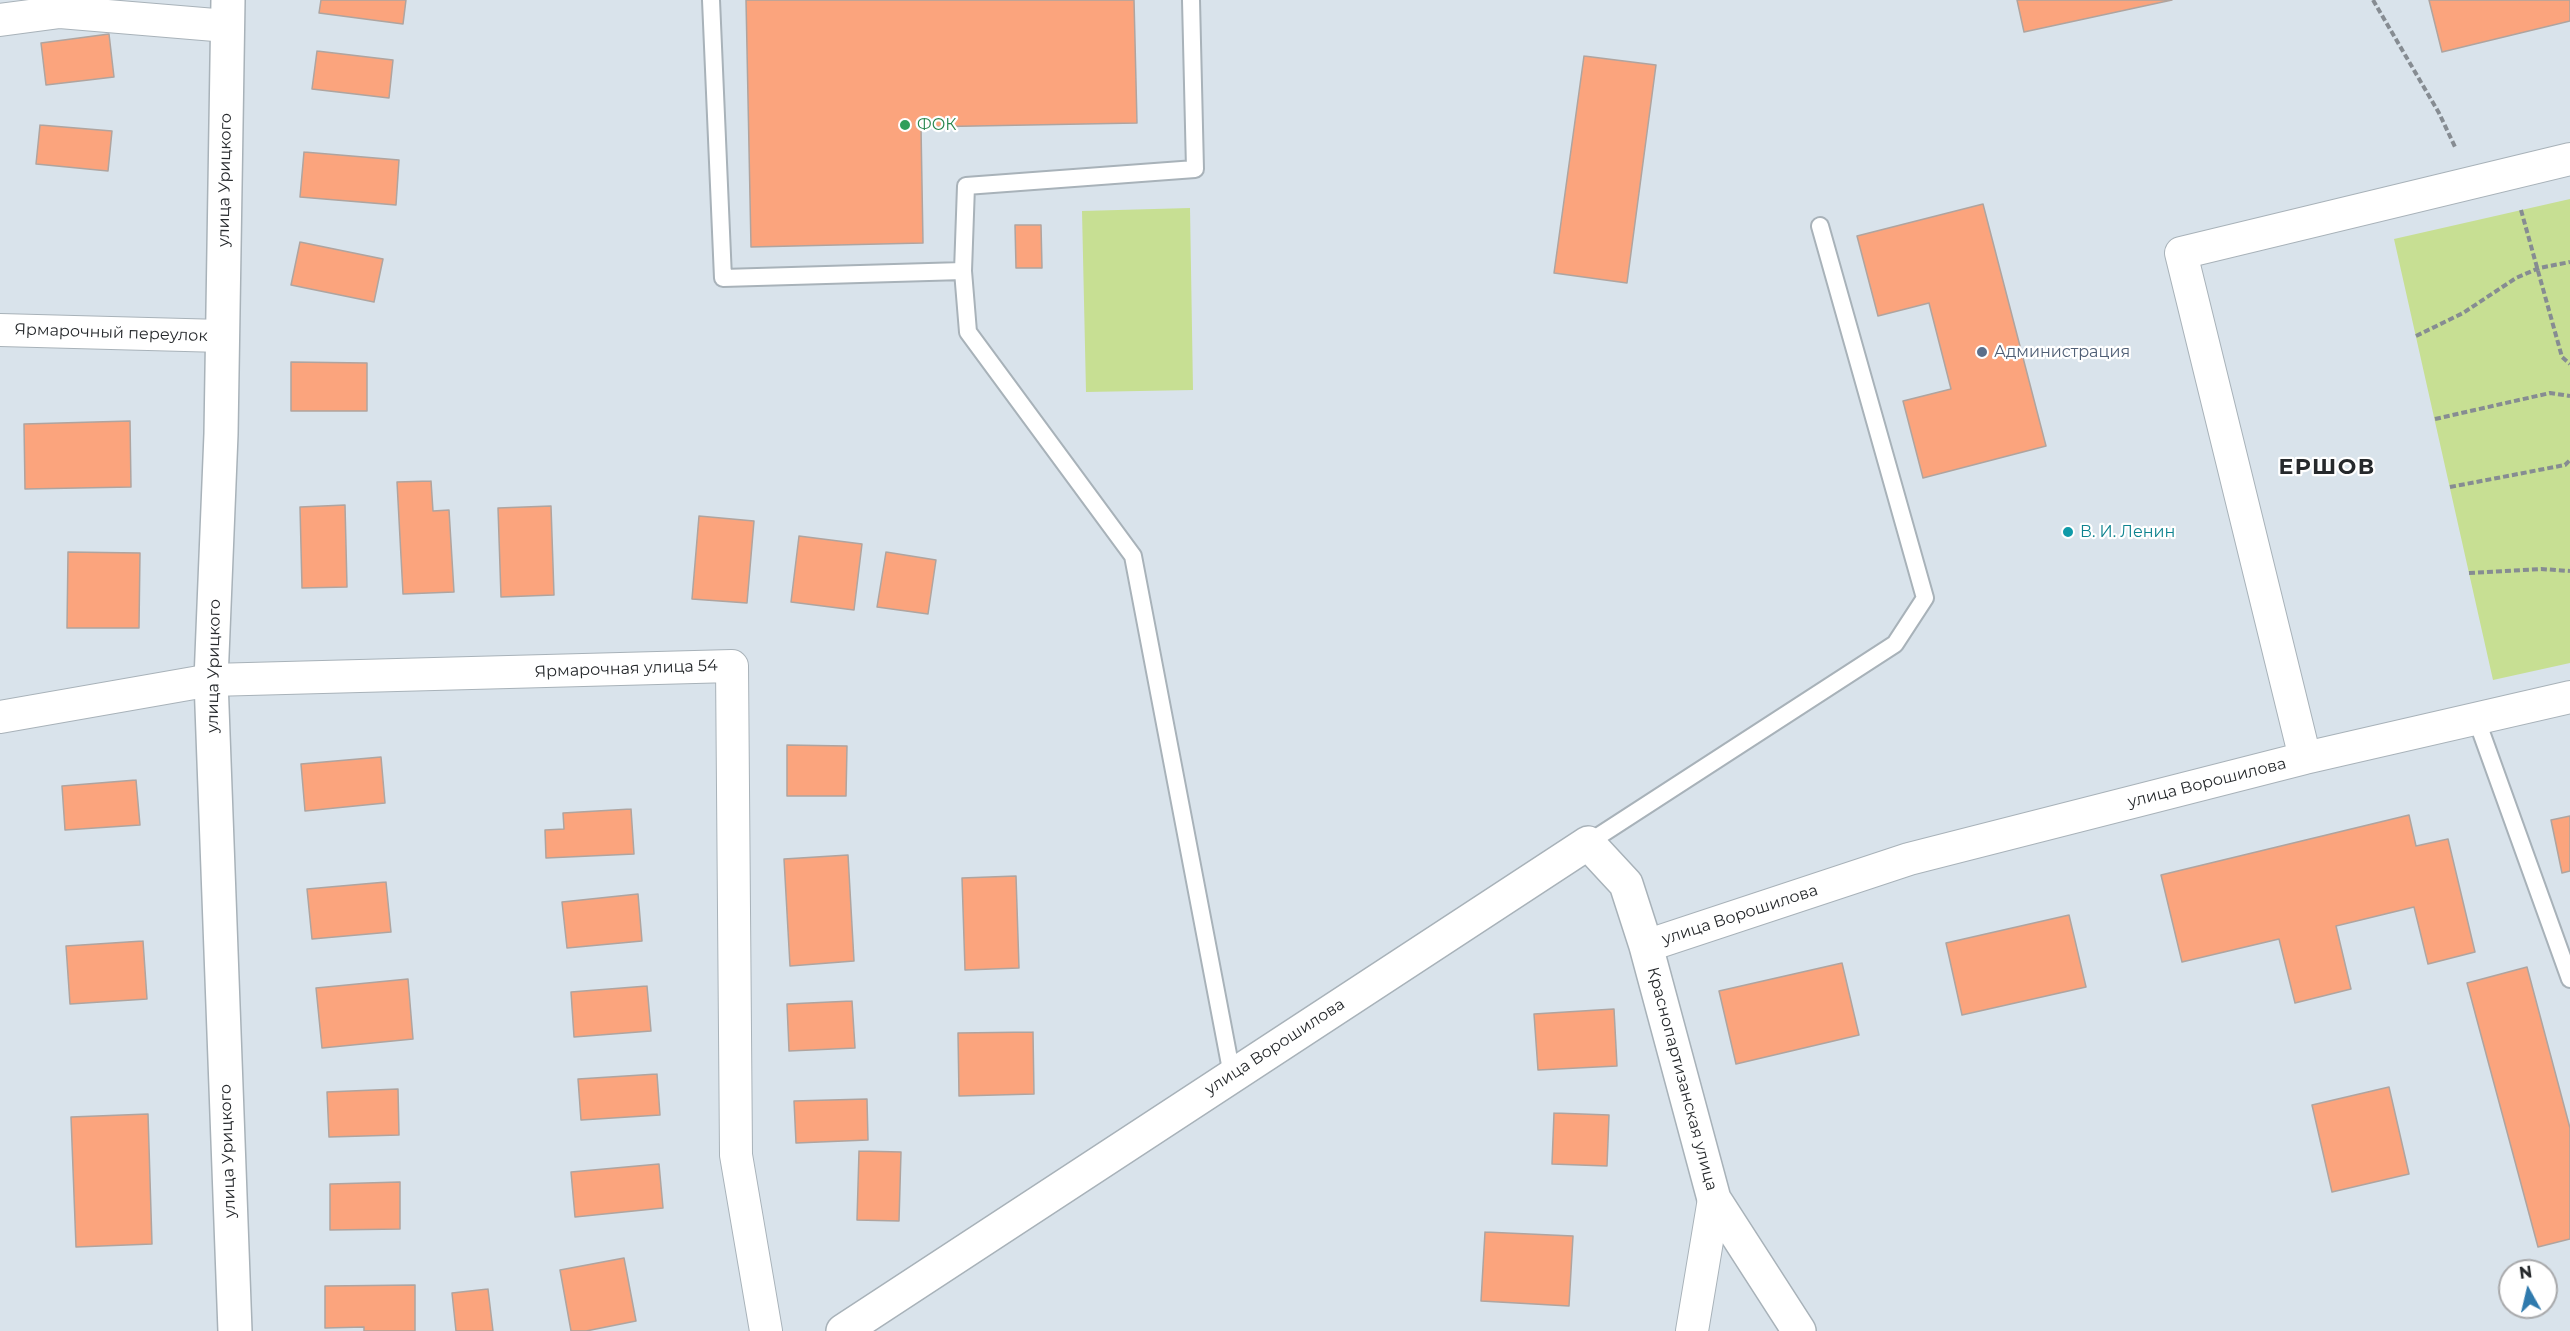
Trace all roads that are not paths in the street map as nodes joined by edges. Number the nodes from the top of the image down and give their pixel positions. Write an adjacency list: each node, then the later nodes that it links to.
1 (711, 0): 7 (lane)
2 (1191, 0): 7 (lane)
3 (227, 13): 4 (street); 9 (street, улица Урицкого)
4 (0, 20)
5 (2570, 159): 14 (street)
6 (1820, 226): 15 (lane)
7 (963, 271): 18 (lane)
8 (0, 330): 9 (street, Ярмарочный переулок)
9 (222, 336): 10 (street, улица Урицкого)
10 (211, 680): 12 (street, Ярмарочная улица 54); 20 (street, улица Урицкого); 21 (street, Ярмарочная улица 54)
11 (2570, 697): 13 (street, улица Ворошилова)
12 (0, 717)
13 (2476, 718): 14 (street, улица Ворошилова); 17 (lane)
14 (2305, 758): 16 (street, улица Ворошилова)
15 (1588, 843): 16 (street, улица Ворошилова); 18 (street, улица Ворошилова)
16 (1646, 946): 19 (street, Краснопартизанская улица)
17 (2570, 979)
18 (1232, 1075): 22 (street, улица Ворошилова)
19 (1714, 1199): 23 (street); 24 (street, Краснопартизанская улица)
20 (235, 1331)
21 (766, 1331)
22 (843, 1331)
23 (1692, 1331)
24 (1799, 1331)

